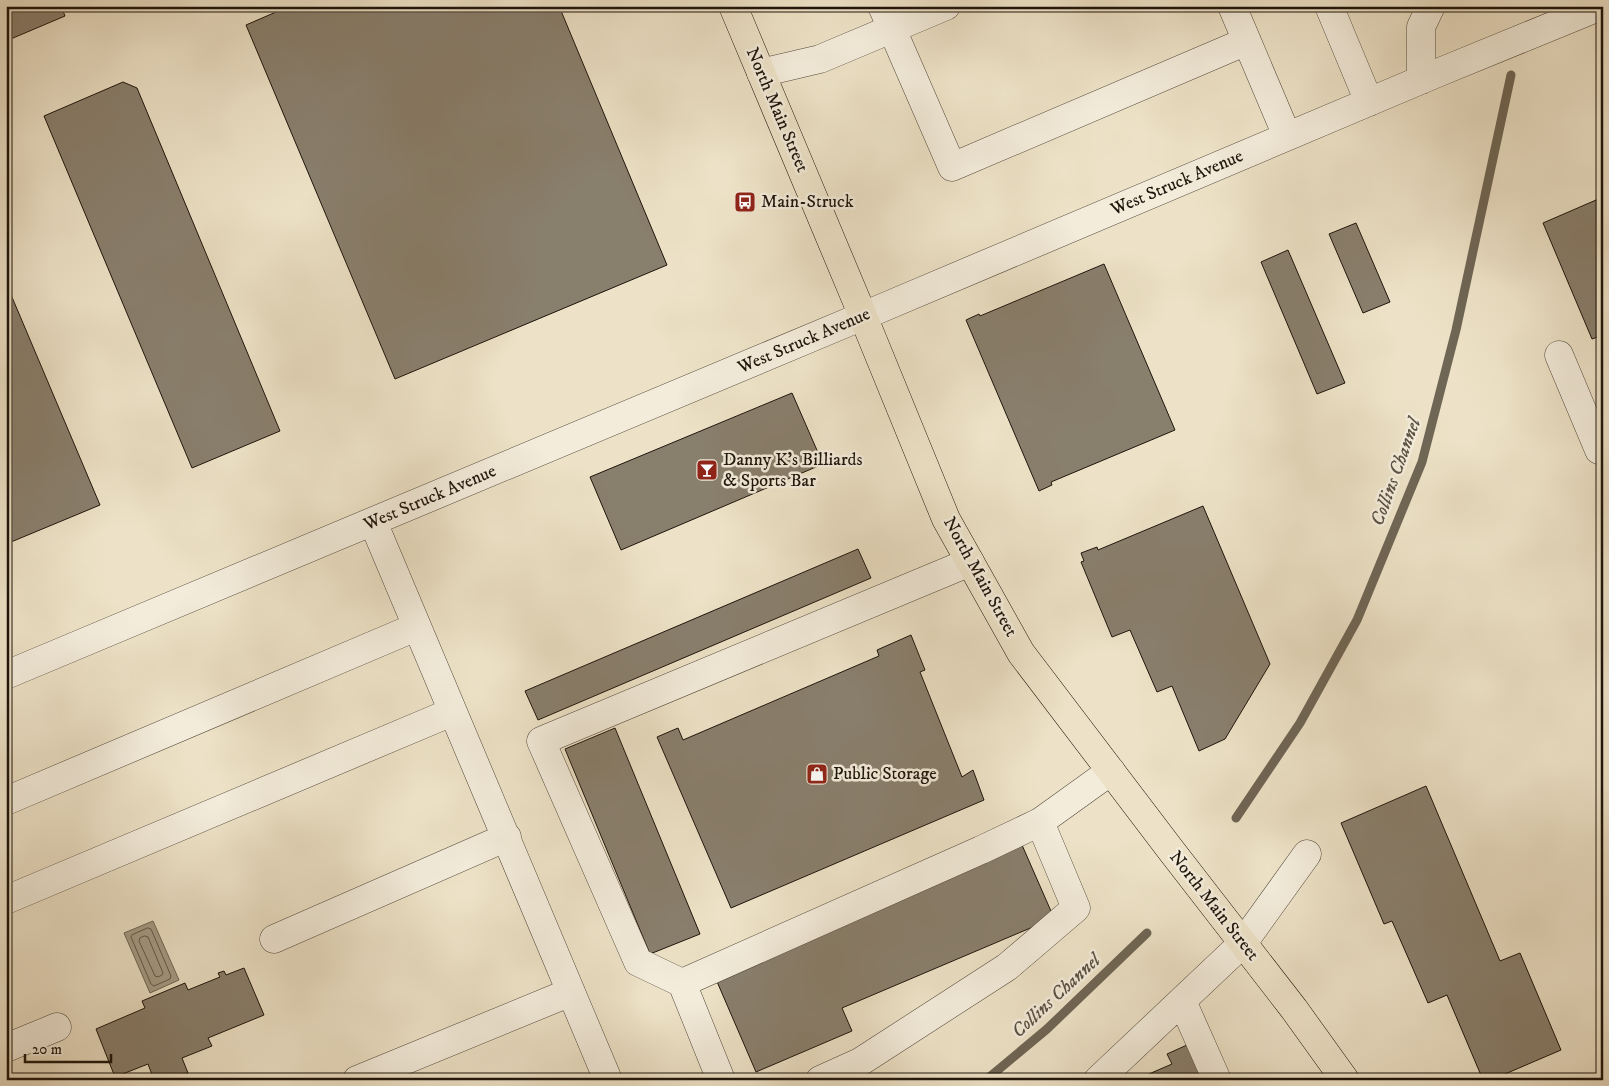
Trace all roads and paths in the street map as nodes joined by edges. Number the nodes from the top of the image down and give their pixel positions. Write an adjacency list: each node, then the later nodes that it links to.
1 (733, 6): 9 (main road, North Main Street)
2 (946, 6): 7 (street)
3 (1232, 6): 8 (street)
4 (1329, 6): 11 (street)
5 (1431, 6): 10 (street)
6 (1601, 6): 10 (street, West Struck Avenue)
7 (887, 17): 8 (street); 9 (street)
8 (1248, 41): 12 (street)
9 (761, 73): 13 (main road, North Main Street)
10 (1421, 80): 11 (street, West Struck Avenue)
11 (1369, 102): 12 (street, West Struck Avenue)
12 (1287, 136): 13 (street, West Struck Avenue)
13 (864, 316): 16 (street, West Struck Avenue); 17 (main road, North Main Street)
14 (1558, 355): 15 (street)
15 (1603, 449)
16 (373, 522): 18 (street); 19 (street, West Struck Avenue)
17 (970, 562): 21 (main road, North Main Street); 29 (street)
18 (416, 627): 20 (street); 22 (street)
19 (6, 675)
20 (452, 712): 24 (street); 26 (street)
21 (1111, 771): 23 (street); 28 (main road, North Main Street)
22 (6, 801)
23 (1040, 822): 29 (street); 37 (street)
24 (507, 838): 27 (street); 30 (street)
25 (1307, 854): 28 (street)
26 (6, 900)
27 (274, 939)
28 (1243, 943): 31 (street); 40 (main road, North Main Street)
29 (682, 983): 36 (street)
30 (571, 992): 34 (street); 35 (street)
31 (1182, 1001): 38 (street); 39 (street)
32 (57, 1027): 33 (street)
33 (6, 1048)
34 (357, 1080)
35 (608, 1080)
36 (721, 1080)
37 (820, 1080)
38 (1098, 1080)
39 (1217, 1080)
40 (1345, 1080)

